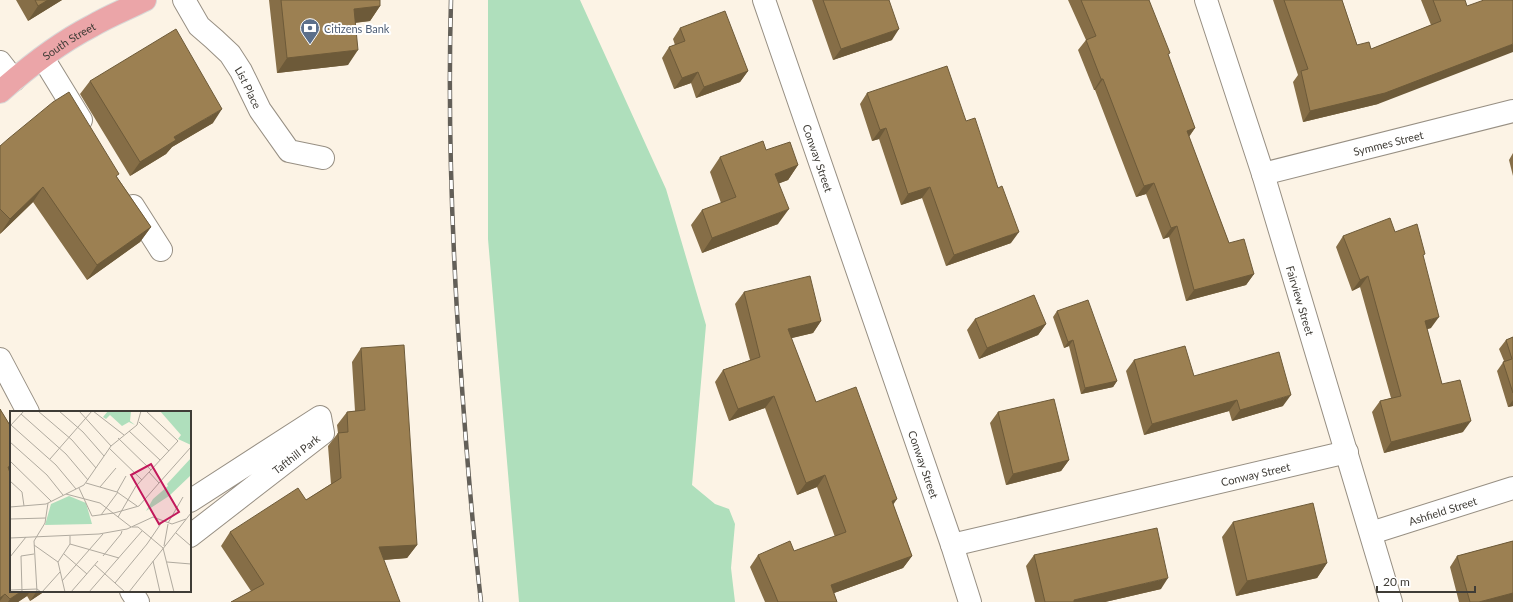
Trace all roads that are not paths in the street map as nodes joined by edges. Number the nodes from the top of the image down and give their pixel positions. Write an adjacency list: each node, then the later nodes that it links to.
1 (145, 0): 5 (main road, South Street)
2 (184, 0): 10 (street, List Place)
3 (764, 0): 21 (street, Conway Street)
4 (1206, 0): 11 (street, Fairview Street)
5 (43, 58): 7 (main road, South Street); 9 (street)
6 (0, 62): 7 (street)
7 (7, 86)
8 (1513, 111): 11 (street, Symmes Street)
9 (92, 138)
10 (323, 158)
11 (1263, 174): 16 (street, Fairview Street)
12 (124, 190): 13 (street)
13 (161, 250)
14 (0, 359): 15 (street)
15 (27, 411)
16 (1347, 452): 19 (street, Fairview Street); 21 (street, Conway Street)
17 (1513, 488): 19 (street, Ashfield Street)
18 (191, 500): 20 (street, Tafthill Park)
19 (1371, 533): 25 (street, Fairview Street)
20 (191, 535)
21 (952, 545): 24 (street)
22 (132, 592): 23 (street)
23 (138, 602)
24 (970, 602)
25 (1391, 602)

